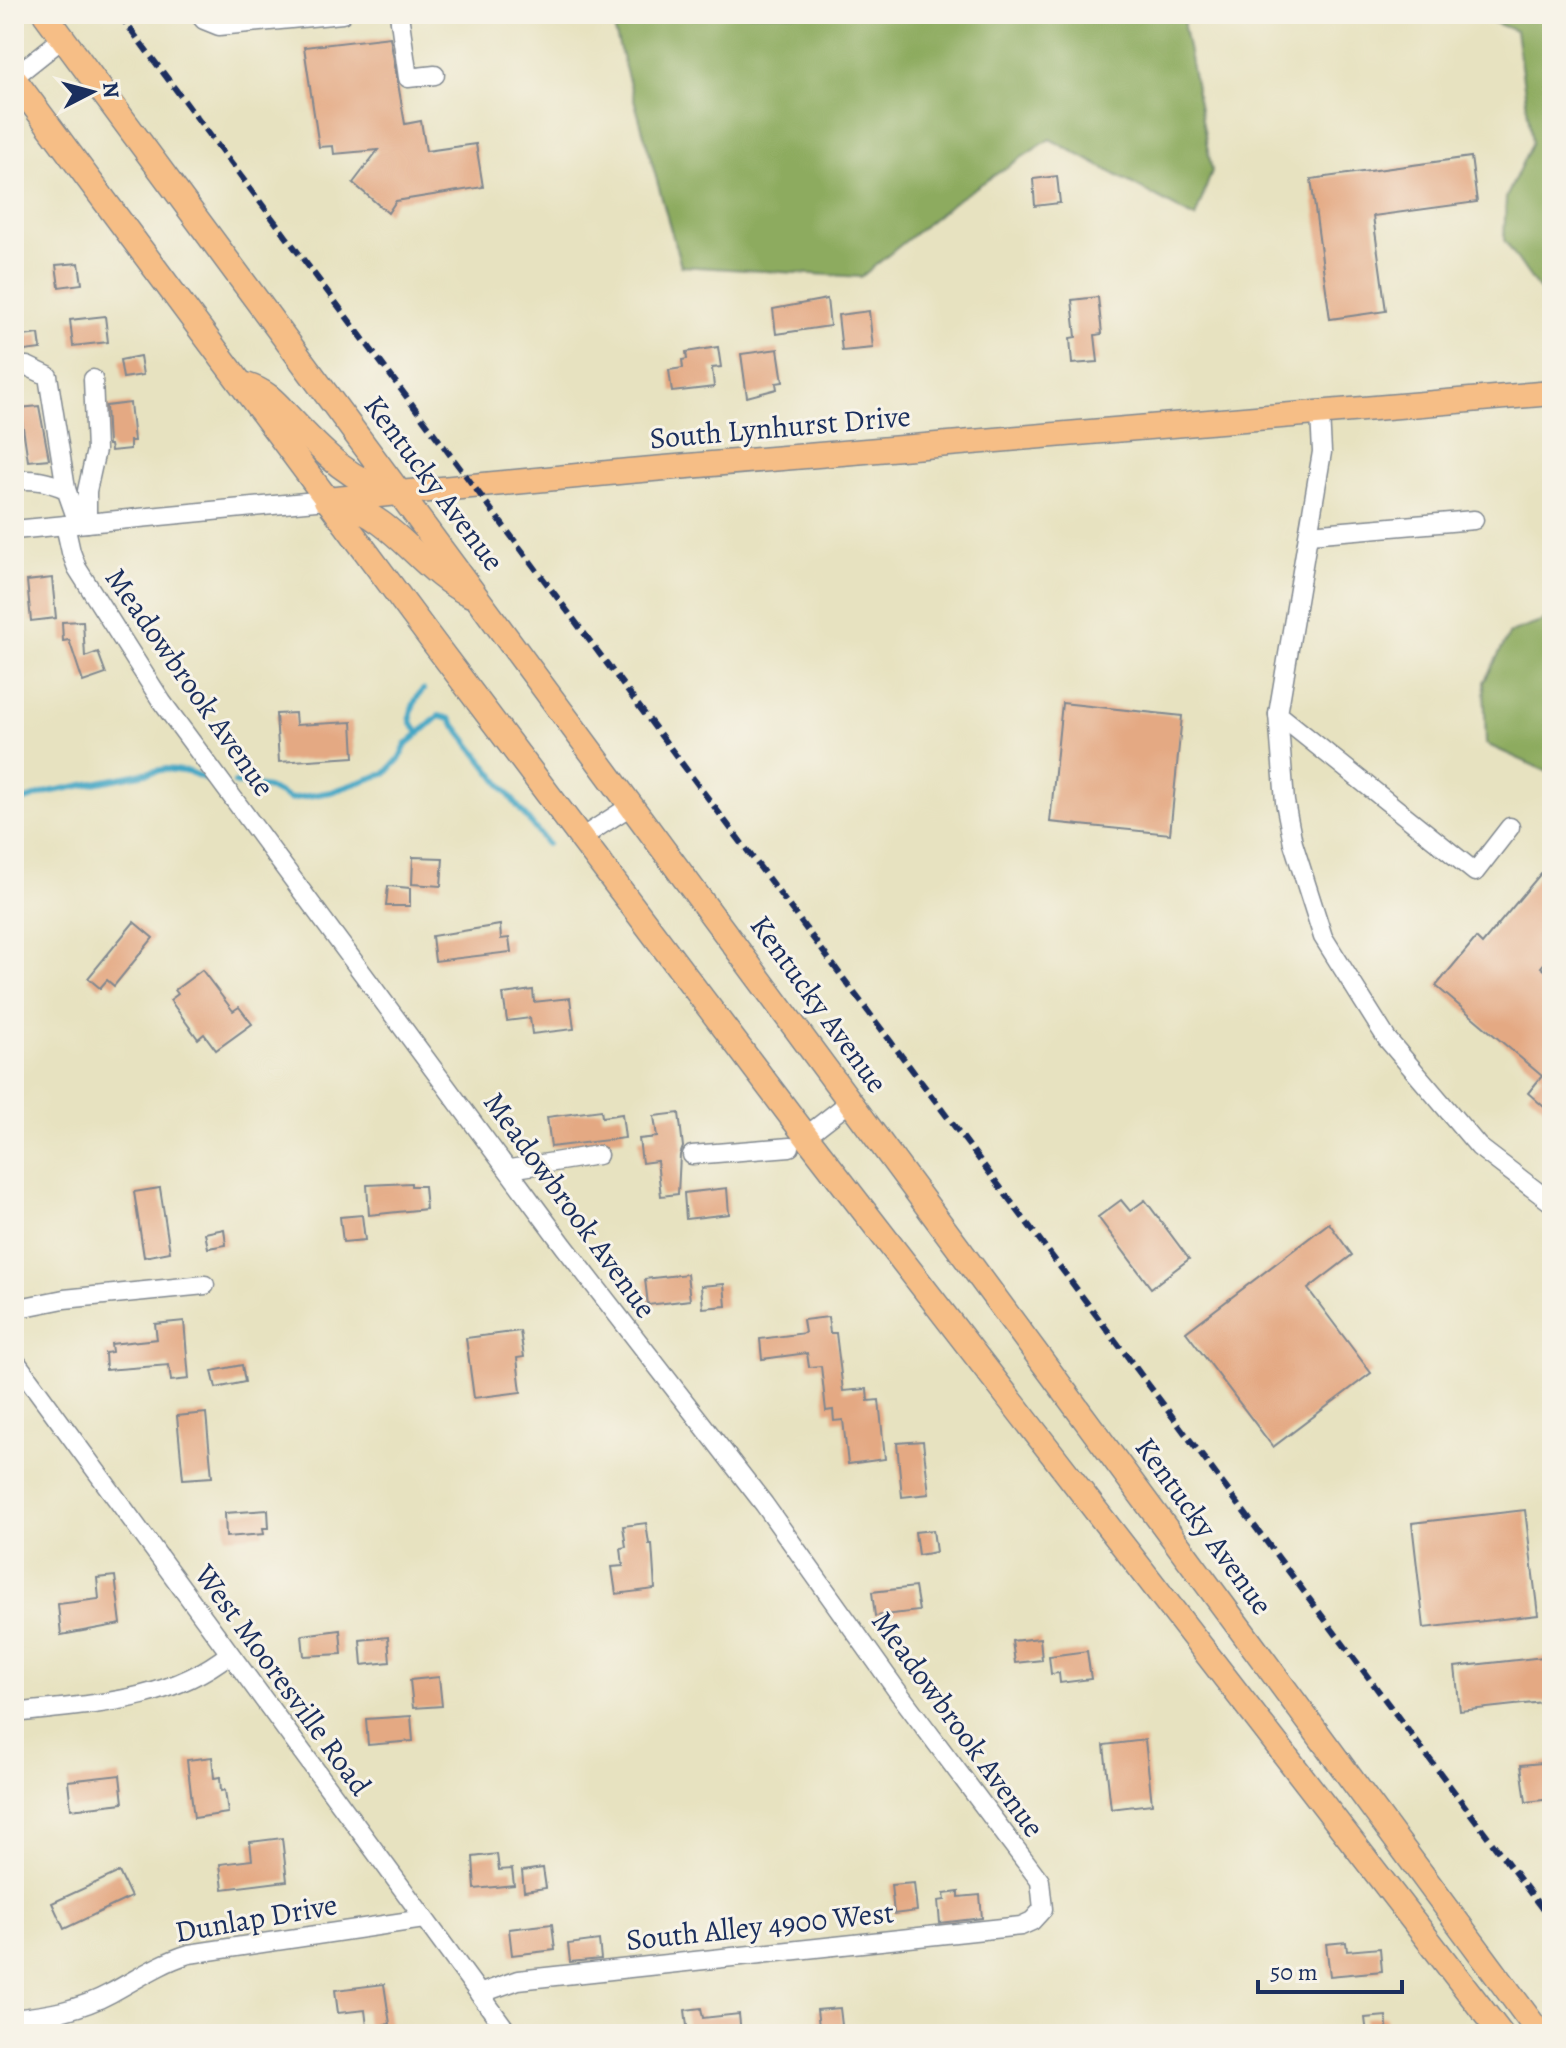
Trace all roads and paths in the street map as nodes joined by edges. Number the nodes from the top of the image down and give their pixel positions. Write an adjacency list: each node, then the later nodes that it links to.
1 (45, 14): 5 (main road, Kentucky Avenue)
2 (199, 14): 3 (street)
3 (342, 14)
4 (399, 14): 6 (street)
5 (63, 38): 7 (street); 15 (main road, Kentucky Avenue)
6 (435, 75)
7 (14, 78): 10 (main road)
8 (14, 366): 14 (street)
9 (93, 379): 18 (street)
10 (239, 382): 15 (main road); 16 (main road)
11 (1552, 393): 12 (main road, South Lynhurst Drive)
12 (1320, 414): 15 (main road, South Lynhurst Drive); 20 (street)
13 (14, 481): 14 (street)
14 (66, 489): 18 (street)
15 (401, 493): 16 (main road, South Lynhurst Drive); 21 (main road, Kentucky Avenue)
16 (326, 500): 18 (street, South Lynhurst Drive); 21 (main road); 25 (main road)
17 (1474, 520): 20 (street)
18 (77, 523): 19 (street, South Lynhurst Drive); 30 (street, Meadowbrook Avenue)
19 (14, 530)
20 (1309, 534): 22 (street)
21 (480, 599): 23 (main road, Kentucky Avenue)
22 (1278, 714): 24 (street); 31 (street)
23 (632, 805): 25 (street); 26 (main road, Kentucky Avenue)
24 (1510, 827)
25 (581, 838): 27 (main road)
26 (851, 1101): 27 (street); 43 (main road, Kentucky Avenue)
27 (798, 1142): 29 (street); 42 (main road)
28 (598, 1155): 30 (street)
29 (692, 1155)
30 (510, 1169): 37 (street, Meadowbrook Avenue)
31 (1552, 1203)
32 (205, 1285): 33 (street)
33 (14, 1309)
34 (14, 1359): 35 (street, West Mooresville Road)
35 (229, 1654): 36 (street); 38 (street, West Mooresville Road)
36 (14, 1713)
37 (1043, 1909): 39 (street, South Alley 4900 West)
38 (424, 1919): 39 (street, West Mooresville Road); 40 (street, Dunlap Drive)
39 (479, 1994): 41 (street, West Mooresville Road)
40 (14, 2019)
41 (509, 2034)
42 (1501, 2034)
43 (1540, 2034)

